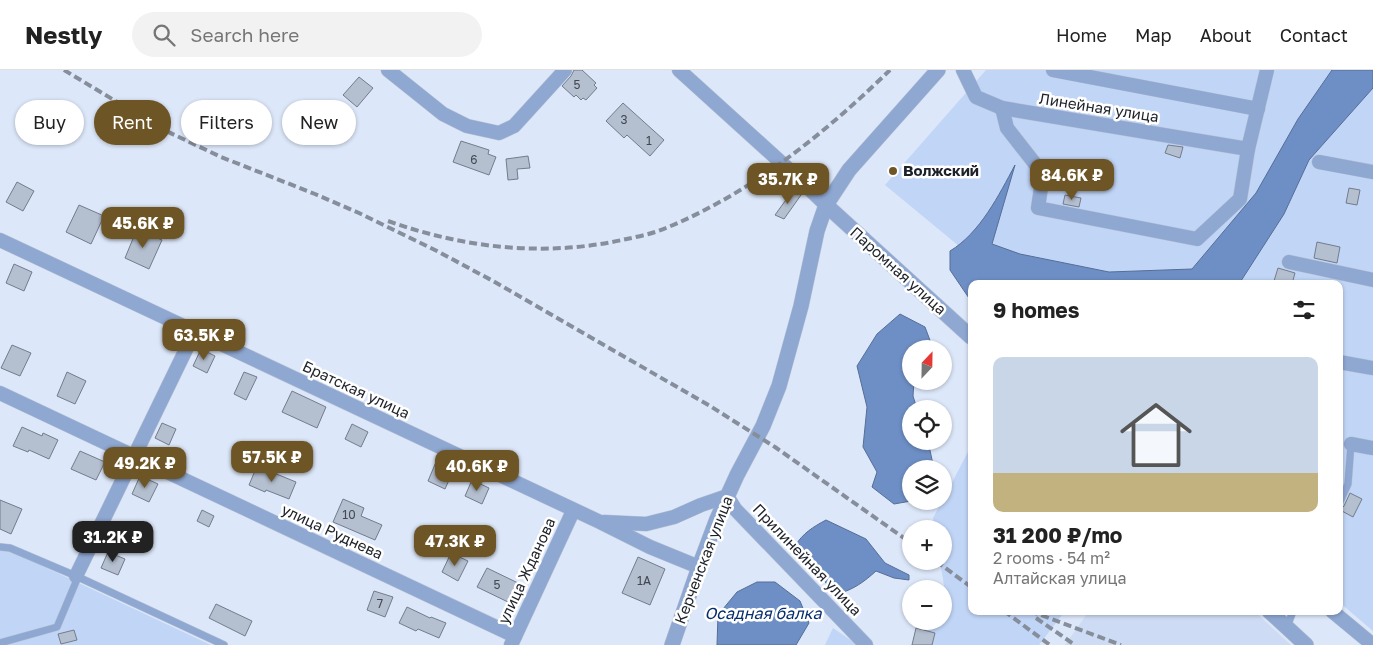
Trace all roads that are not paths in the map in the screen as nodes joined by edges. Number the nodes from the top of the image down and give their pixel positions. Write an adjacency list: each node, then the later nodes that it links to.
1 (388, 70): 2 (street)
2 (565, 70)
3 (679, 70): 13 (street)
4 (938, 70): 13 (street, Керченская улица)
5 (963, 70): 8 (street, Линейная улица)
6 (1053, 70): 9 (street)
7 (1267, 70): 9 (street)
8 (1002, 108): 10 (street, Линейная улица); 10 (street)
9 (1258, 109): 10 (street)
10 (1248, 149)
11 (1319, 162): 12 (street)
12 (1373, 172)
13 (826, 205): 18 (street, Паромная улица); 26 (street, Керченская улица)
14 (0, 240): 17 (street, Братская улица)
15 (1289, 262): 16 (street)
16 (1373, 280)
17 (194, 332): 24 (street); 27 (street, Братская улица)
18 (968, 335)
19 (1343, 363): 20 (street)
20 (1373, 368)
21 (0, 393): 24 (street, улица Руднева)
22 (1351, 444): 23 (street); 25 (lane)
23 (1373, 448)
24 (134, 456): 31 (street); 36 (street, улица Руднева)
25 (1343, 495)
26 (727, 496): 28 (street); 30 (street, Керченская улица); 40 (street, Прилинейная улица)
27 (573, 511): 28 (street, Братская улица); 36 (street, улица Жданова)
28 (600, 522): 30 (street, Братская улица)
29 (0, 547): 31 (lane)
30 (699, 567): 39 (street, Керченская улица)
31 (77, 577): 37 (lane); 38 (lane)
32 (1274, 615): 35 (street)
33 (1292, 615): 35 (lane)
34 (1337, 615): 42 (street)
35 (1287, 627): 41 (street)
36 (513, 641)
37 (0, 643)
38 (224, 645)
39 (672, 645)
40 (866, 645)
41 (1306, 645)
42 (1373, 645)

